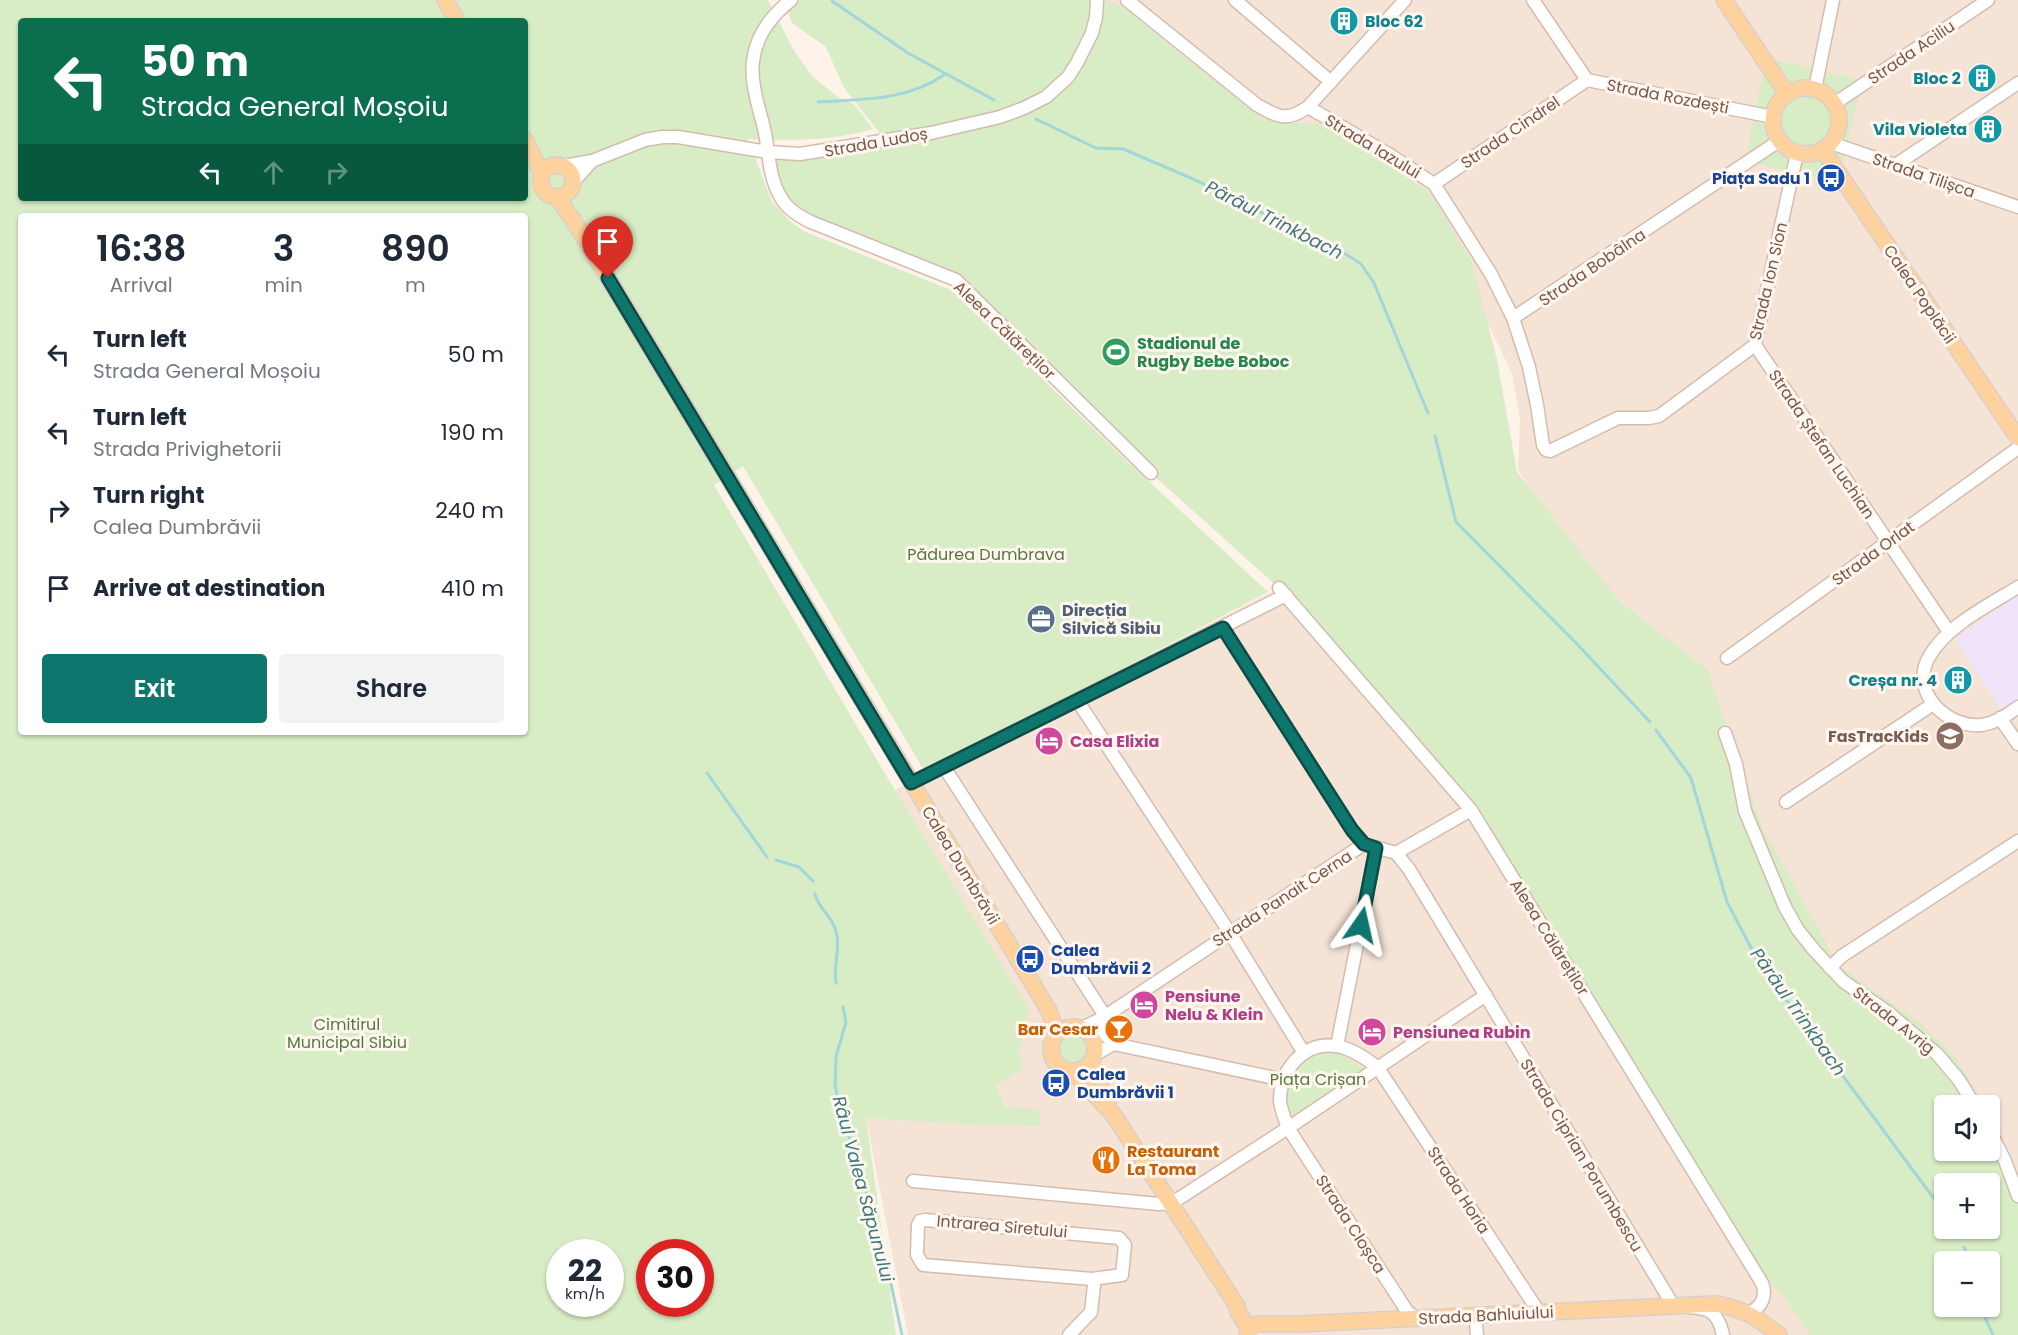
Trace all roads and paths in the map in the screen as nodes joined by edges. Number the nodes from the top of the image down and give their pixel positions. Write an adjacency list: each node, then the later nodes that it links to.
1 (446, 0): 11 (main road)
2 (791, 0): 23 (street, Aleea Călăreților)
3 (1097, 0): 23 (street, Strada Ludoș)
4 (1127, 0): 18 (street, Strada Iazului)
5 (1235, 0): 13 (street)
6 (1405, 0): 13 (street)
7 (1533, 0): 12 (street, Strada Rozdești)
8 (1724, 0): 16 (main road)
9 (1833, 0): 15 (street)
10 (1988, 0): 17 (street, Strada Aciliu)
11 (455, 18)
12 (1587, 80): 19 (street, Strada Rozdești); 28 (street, Strada Cindrel)
13 (1331, 82): 18 (street)
14 (2018, 83): 26 (street)
15 (1815, 89): 16 (main road); 17 (main road)
16 (1787, 94): 19 (main road)
17 (1834, 104): 22 (main road)
18 (1308, 107): 28 (street, Strada Iazului)
19 (1773, 117): 20 (main road)
20 (1779, 141): 24 (main road); 31 (street, Strada Bobâlna)
21 (528, 145): 27 (main road)
22 (1827, 146): 24 (main road); 26 (street, Strada Tilișca); 33 (main road, Calea Poplăcii)
23 (768, 152): 25 (street, Strada Ludoș); 35 (street, Aleea Călăreților)
24 (1797, 153): 32 (street, Strada Ion Sion)
25 (592, 161): 27 (street, Strada Ludoș); 29 (street, Strada Ludoș)
26 (1897, 164): 30 (street, Strada Tilișca)
27 (553, 168): 29 (main road); 29 (main road)
28 (1434, 184): 31 (street, Strada Iazului)
29 (566, 190): 48 (main road, Calea Dumbrăvii)
30 (2018, 207)
31 (1513, 318): 32 (street, Strada Ion Sion)
32 (1755, 345): 36 (street, Strada Ștefan Luchian)
33 (2018, 438)
34 (2018, 448): 36 (street, Strada Orlat)
35 (1151, 473)
36 (1889, 542): 39 (street, Strada Ștefan Luchian); 40 (street, Strada Orlat)
37 (2018, 586): 39 (street)
38 (1223, 628): 41 (street); 50 (street, Aleea Călăreților); 52 (street)
39 (1949, 632): 42 (street)
40 (1727, 658)
41 (1077, 700): 47 (street); 54 (street)
42 (1933, 704): 44 (street); 49 (street)
43 (2018, 707): 44 (street)
44 (2001, 718): 46 (street)
45 (1725, 733): 55 (street, Strada Avrig)
46 (2018, 744)
47 (944, 767): 48 (street); 58 (street)
48 (911, 783): 57 (main road, Calea Dumbrăvii)
49 (1786, 801)
50 (1471, 810): 53 (street); 74 (street, Aleea Călăreților)
51 (2018, 841): 55 (street)
52 (1370, 846): 53 (street); 54 (street, Strada Panait Cerna); 60 (street)
53 (1396, 853): 56 (street, Strada Ciprian Porumbescu)
54 (1230, 933): 58 (street, Strada Panait Cerna); 61 (street)
55 (1830, 968): 65 (street, Strada Avrig)
56 (1486, 995): 62 (street); 73 (street, Strada Ciprian Porumbescu)
57 (1068, 1030): 58 (main road, Calea Dumbrăvii); 63 (main road)
58 (1097, 1036): 59 (street); 59 (street); 63 (main road); 66 (main road)
59 (1114, 1044): 64 (street)
60 (1337, 1046): 61 (street); 62 (street)
61 (1304, 1053): 64 (street)
62 (1378, 1068): 67 (street); 75 (street, Strada Horia)
63 (1072, 1071): 66 (main road)
64 (1284, 1080): 67 (street)
65 (1968, 1095)
66 (1113, 1114): 71 (main road)
67 (1288, 1128): 71 (street); 77 (street, Strada Cloșca)
68 (2000, 1151): 70 (street)
69 (913, 1181): 71 (street)
70 (2018, 1196)
71 (1172, 1203): 80 (main road)
72 (1092, 1279): 72 (street, Intrarea Siretului); 81 (street)
73 (1673, 1305): 74 (main road, Strada Bahluiului); 75 (main road, Strada Bahluiului); 78 (street)
74 (1744, 1311): 78 (street); 85 (main road)
75 (1539, 1312): 76 (main road, Strada Bahluiului)
76 (1475, 1315): 77 (main road, Strada Bahluiului); 83 (street)
77 (1415, 1318): 79 (main road, Strada Bahluiului)
78 (1720, 1321): 84 (street)
79 (1298, 1324): 80 (main road, Strada Bahluiului); 82 (main road, Strada Bahluiului)
80 (1256, 1329)
81 (1069, 1335)
82 (1275, 1335)
83 (1477, 1335)
84 (1724, 1335)
85 (1779, 1335)

